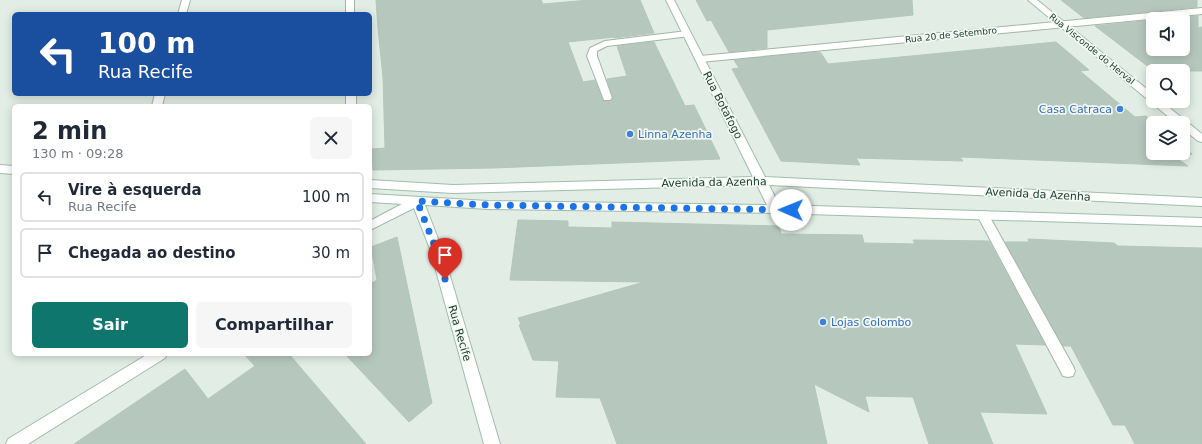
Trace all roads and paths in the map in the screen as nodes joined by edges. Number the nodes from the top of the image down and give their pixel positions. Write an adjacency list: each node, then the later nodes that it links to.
1 (186, 0): 6 (street)
2 (350, 0): 7 (street)
3 (670, 0): 9 (street, Rua Botafogo)
4 (1032, 0): 8 (street, Rua Visconde do Herval)
5 (1202, 11): 8 (street, Rua 20 de Setembro)
6 (183, 12)
7 (350, 12)
8 (1062, 24): 10 (street, Rua 20 de Setembro); 11 (street, Rua Visconde do Herval)
9 (687, 34): 10 (street, Rua Botafogo); 12 (street)
10 (700, 59): 19 (street, Rua Botafogo)
11 (1146, 93)
12 (607, 98)
13 (1164, 108): 14 (street, Rua Visconde do Herval)
14 (1173, 116)
15 (1190, 129): 16 (street, Rua Visconde do Herval)
16 (1202, 139)
17 (0, 169): 18 (street)
18 (12, 170)
19 (761, 181): 21 (street, Avenida da Azenha); 24 (street, Avenida da Azenha); 25 (street, Rua Botafogo)
20 (372, 184): 21 (street, Avenida da Azenha)
21 (453, 189): 23 (street)
22 (372, 198): 23 (street, Avenida da Azenha)
23 (417, 201): 25 (street, Avenida da Azenha); 28 (street); 32 (street, Rua Recife)
24 (1202, 202)
25 (775, 209): 26 (street, Avenida da Azenha)
26 (983, 215): 27 (street, Avenida da Azenha); 30 (street)
27 (1202, 222)
28 (372, 225)
29 (157, 356): 31 (street)
30 (1068, 371)
31 (14, 444)
32 (492, 444)

